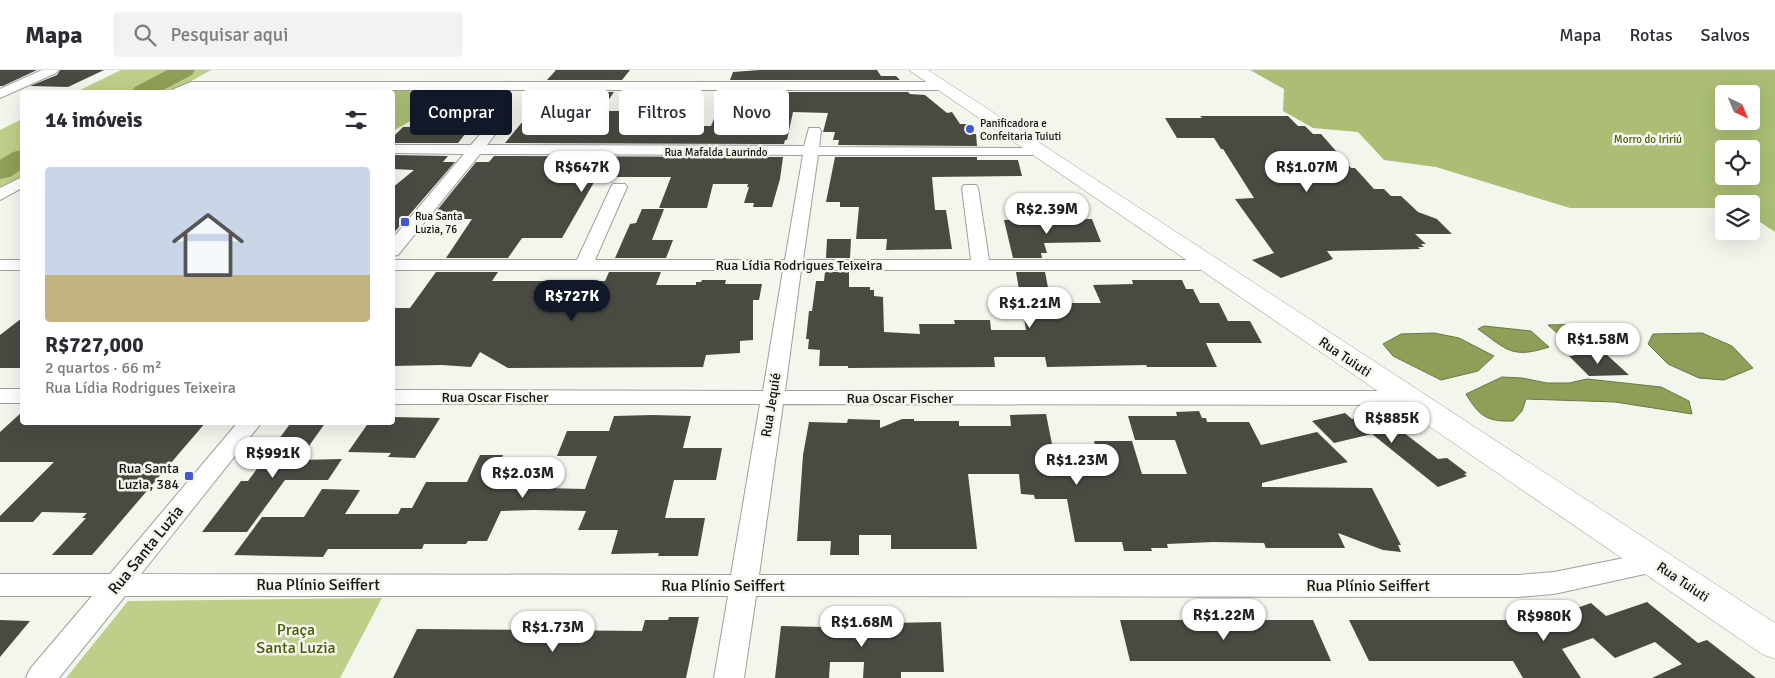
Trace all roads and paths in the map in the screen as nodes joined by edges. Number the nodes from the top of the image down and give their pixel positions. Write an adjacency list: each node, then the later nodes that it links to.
1 (52, 70): 9 (street)
2 (917, 70): 7 (main road, Rua Tuiuti)
3 (292, 75): 5 (street)
4 (413, 75): 6 (street)
5 (275, 86): 6 (street); 8 (street)
6 (400, 86): 7 (street)
7 (940, 86): 14 (main road, Rua Tuiuti)
8 (183, 90)
9 (0, 94)
10 (488, 135): 13 (street)
11 (812, 142): 13 (street, Rua Mafalda Laurindo); 14 (street, Rua Mafalda Laurindo); 26 (street, Rua Jequié)
12 (395, 149): 13 (street, Rua Mafalda Laurindo)
13 (475, 151): 19 (street)
14 (1040, 152): 21 (main road, Rua Tuiuti)
15 (20, 183): 18 (street)
16 (619, 187): 25 (street)
17 (970, 188): 20 (street)
18 (0, 195)
19 (395, 247)
20 (981, 264): 21 (street, Rua Lídia Rodrigues Teixeira); 26 (street, Rua Lídia Rodrigues Teixeira)
21 (1206, 264): 31 (main road, Rua Tuiuti)
22 (0, 265): 23 (street)
23 (20, 265)
24 (395, 265): 25 (street, Rua Lídia Rodrigues Teixeira)
25 (584, 265): 26 (street, Rua Lídia Rodrigues Teixeira)
26 (793, 265): 30 (street, Rua Jequié)
27 (0, 396): 28 (street)
28 (20, 396)
29 (395, 397): 30 (street, Rua Oscar Fischer)
30 (772, 397): 31 (street, Rua Oscar Fischer); 36 (street, Rua Jequié)
31 (1407, 398): 33 (main road, Rua Tuiuti)
32 (249, 425): 35 (street, Rua Santa Luzia)
33 (1654, 562): 36 (street, Rua Plínio Seiffert); 37 (main road, Rua Tuiuti)
34 (0, 585): 35 (street, Rua Plínio Seiffert)
35 (117, 585): 36 (street, Rua Plínio Seiffert); 38 (street, Rua Santa Luzia)
36 (743, 586): 39 (street, Rua Jequié)
37 (1775, 643)
38 (40, 678)
39 (729, 678)

